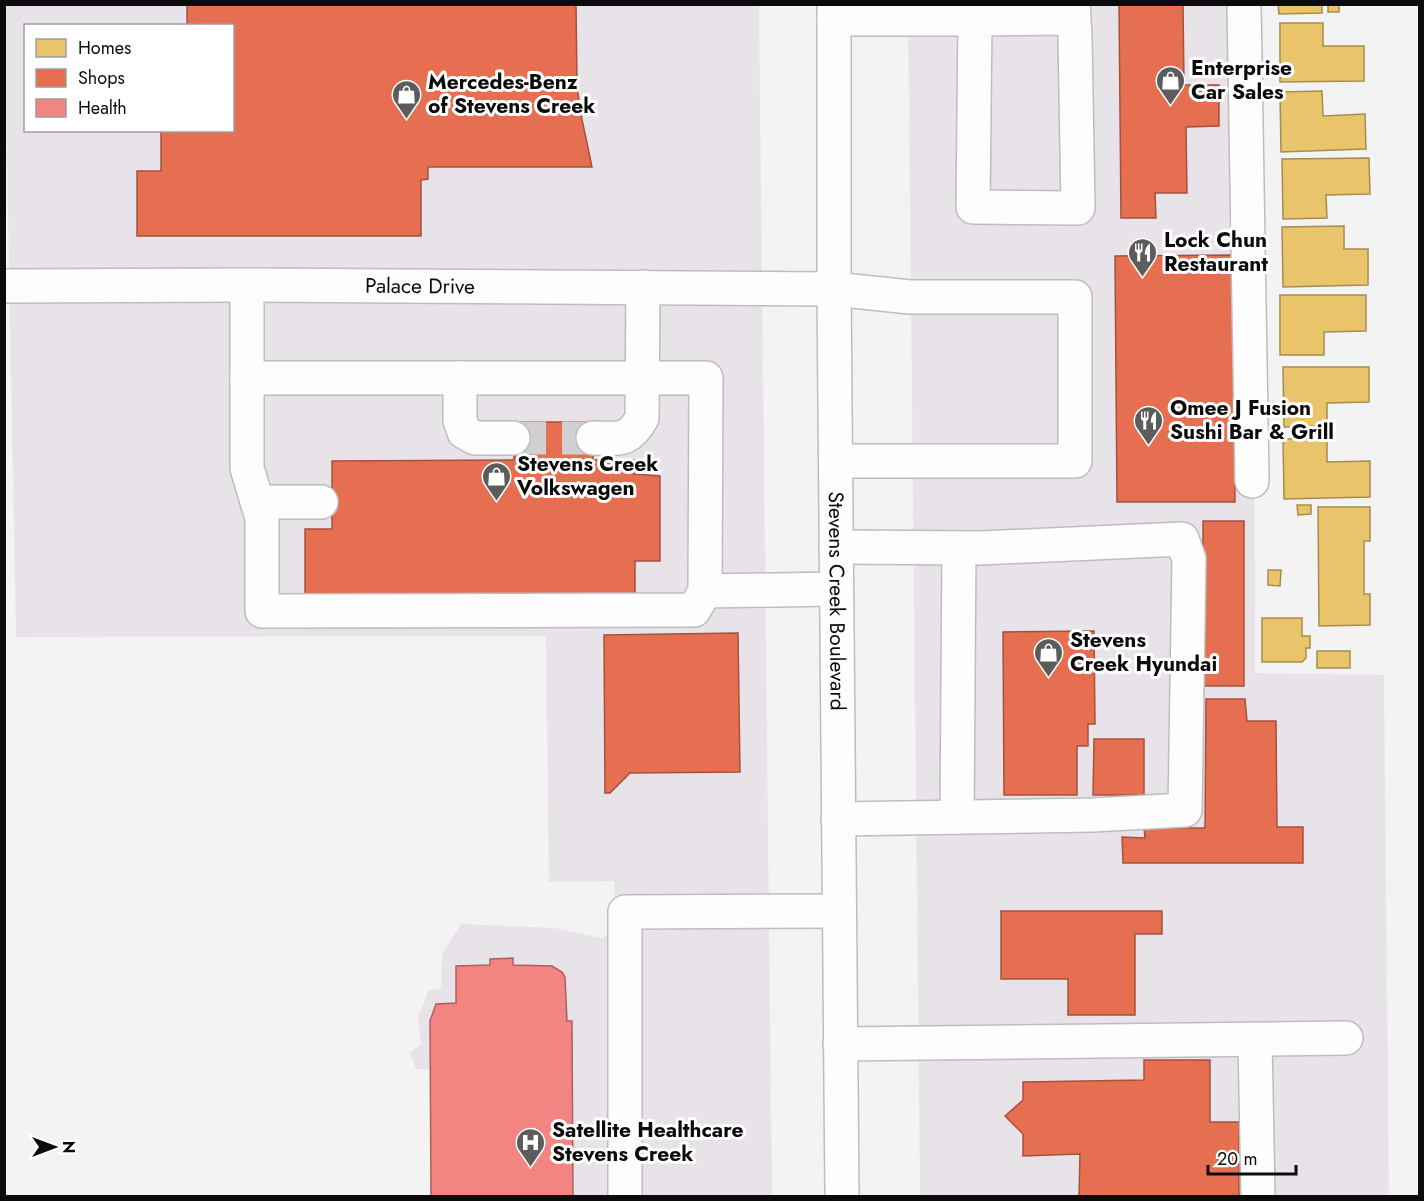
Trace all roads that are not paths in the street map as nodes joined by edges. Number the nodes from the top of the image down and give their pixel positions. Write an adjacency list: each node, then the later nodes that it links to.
1 (1244, 4): 15 (main road)
2 (1073, 11): 4 (main road); 4 (main road)
3 (834, 12): 4 (main road); 8 (main road, Stevens Creek Boulevard)
4 (975, 19)
5 (247, 285): 6 (main road, Palace Drive); 7 (main road, Palace Drive); 9 (main road)
6 (4, 286)
7 (643, 287): 8 (main road, Palace Drive); 11 (main road)
8 (834, 289): 14 (main road, Stevens Creek Boulevard); 14 (main road, Palace Drive)
9 (247, 378): 10 (main road); 16 (main road)
10 (460, 378): 11 (main road); 12 (main road)
11 (642, 378): 13 (main road); 21 (main road)
12 (513, 438)
13 (593, 438)
14 (836, 461): 18 (main road, Stevens Creek Boulevard)
15 (1252, 481)
16 (257, 502): 17 (main road); 21 (main road)
17 (321, 502)
18 (836, 547): 19 (main road); 20 (main road, Stevens Creek Boulevard)
19 (958, 548): 22 (main road); 22 (main road)
20 (836, 589): 21 (main road); 23 (main road, Stevens Creek Boulevard)
21 (705, 591)
22 (957, 817): 23 (main road)
23 (838, 819): 24 (main road, Stevens Creek Boulevard)
24 (839, 911): 27 (main road, Stevens Creek Boulevard); 28 (main road)
25 (1346, 1038): 26 (main road)
26 (1255, 1039): 27 (main road); 30 (main road)
27 (840, 1044): 29 (main road, Stevens Creek Boulevard)
28 (625, 1197)
29 (842, 1197)
30 (1258, 1197)

